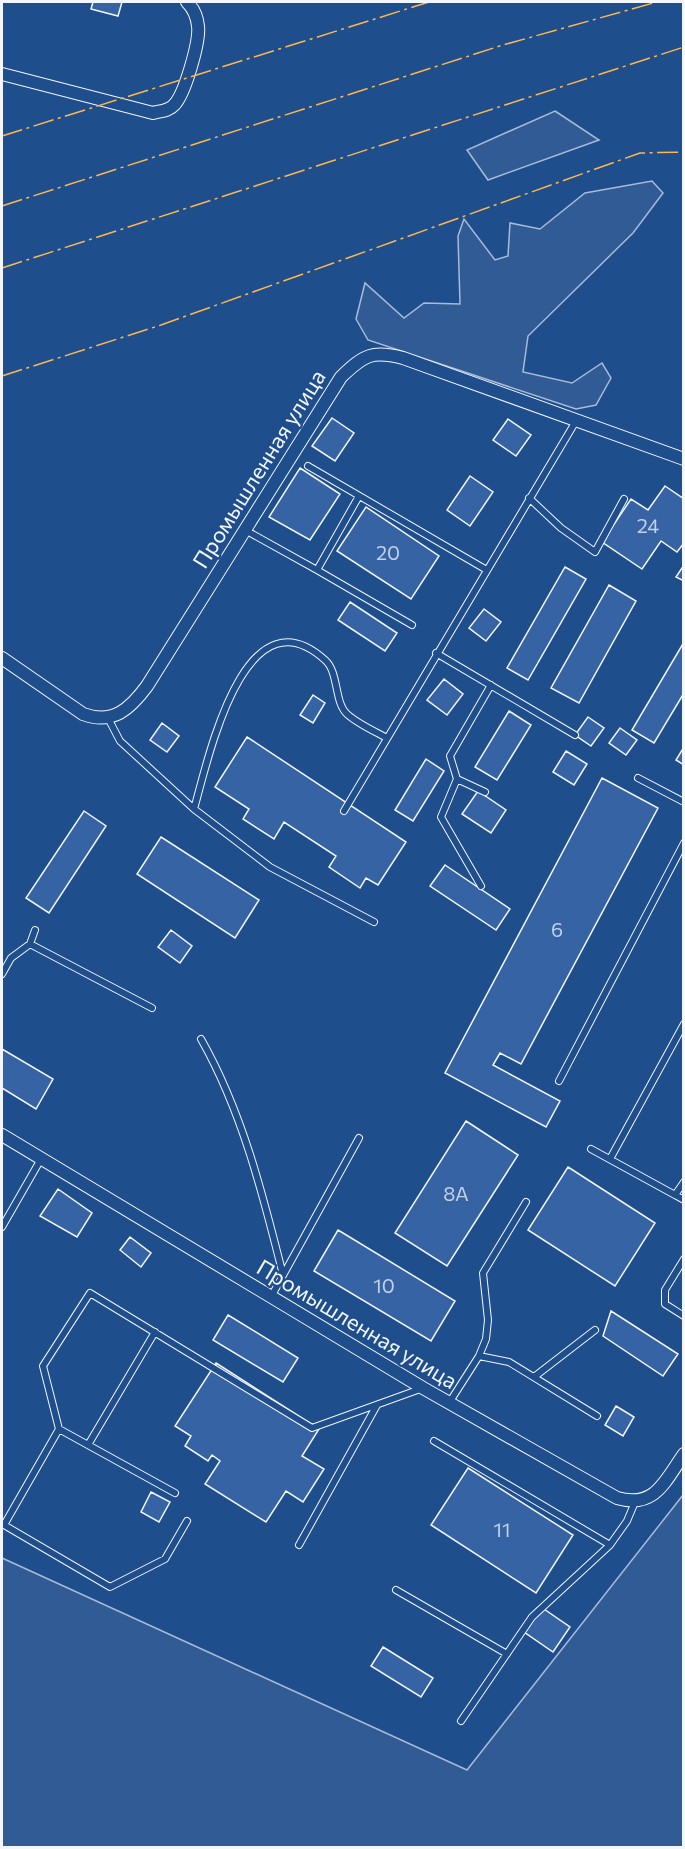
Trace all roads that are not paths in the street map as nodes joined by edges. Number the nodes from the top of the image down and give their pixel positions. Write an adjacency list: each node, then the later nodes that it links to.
1 (187, 2): 2 (street)
2 (2, 74)
3 (576, 421): 4 (street, Промышленная улица); 7 (lane); 9 (street, Промышленная улица)
4 (684, 459)
5 (308, 466): 6 (lane)
6 (359, 496): 10 (lane); 11 (lane)
7 (529, 498): 8 (lane); 10 (lane)
8 (624, 499)
9 (245, 530): 11 (lane); 16 (street, Промышленная улица)
10 (485, 569): 13 (lane)
11 (316, 570): 12 (lane)
12 (412, 625)
13 (436, 653): 15 (lane); 18 (lane)
14 (2, 658): 16 (street)
15 (491, 685): 17 (lane); 20 (lane)
16 (108, 718): 23 (lane)
17 (575, 735)
18 (387, 738): 23 (lane); 24 (lane)
19 (638, 778): 22 (lane)
20 (458, 779): 21 (lane); 26 (lane)
21 (485, 792)
22 (684, 802)
23 (194, 809): 27 (lane)
24 (344, 811)
25 (684, 843): 34 (lane)
26 (481, 886)
27 (374, 922)
28 (35, 930): 29 (lane)
29 (30, 944): 30 (lane); 31 (lane)
30 (2, 974)
31 (152, 1008)
32 (684, 1024): 39 (lane)
33 (201, 1039): 46 (lane)
34 (559, 1081)
35 (2, 1135): 38 (street, Промышленная улица)
36 (359, 1138): 46 (lane)
37 (591, 1149): 39 (lane)
38 (41, 1159): 44 (lane); 47 (street, Промышленная улица)
39 (610, 1159): 41 (lane)
40 (684, 1182): 41 (lane)
41 (675, 1195): 42 (lane)
42 (684, 1200)
43 (526, 1202): 51 (lane)
44 (2, 1227)
45 (684, 1259): 48 (lane)
46 (284, 1275): 47 (lane)
47 (271, 1297): 53 (street, Промышленная улица)
48 (684, 1316)
49 (595, 1330): 52 (lane)
50 (155, 1332): 55 (lane); 57 (lane); 59 (lane)
51 (479, 1356): 52 (lane); 54 (lane)
52 (534, 1377): 56 (lane)
53 (423, 1388): 54 (street, Промышленная улица); 55 (lane)
54 (449, 1403): 62 (street, Промышленная улица)
55 (377, 1405): 64 (lane)
56 (597, 1416)
57 (59, 1429): 59 (lane); 63 (lane)
58 (434, 1441): 65 (lane)
59 (88, 1445): 61 (lane)
60 (684, 1454): 62 (street)
61 (175, 1493)
62 (635, 1502): 65 (lane)
63 (187, 1521)
64 (299, 1545)
65 (610, 1545): 67 (lane)
66 (396, 1590): 67 (lane)
67 (507, 1654): 68 (lane)
68 (461, 1721)

